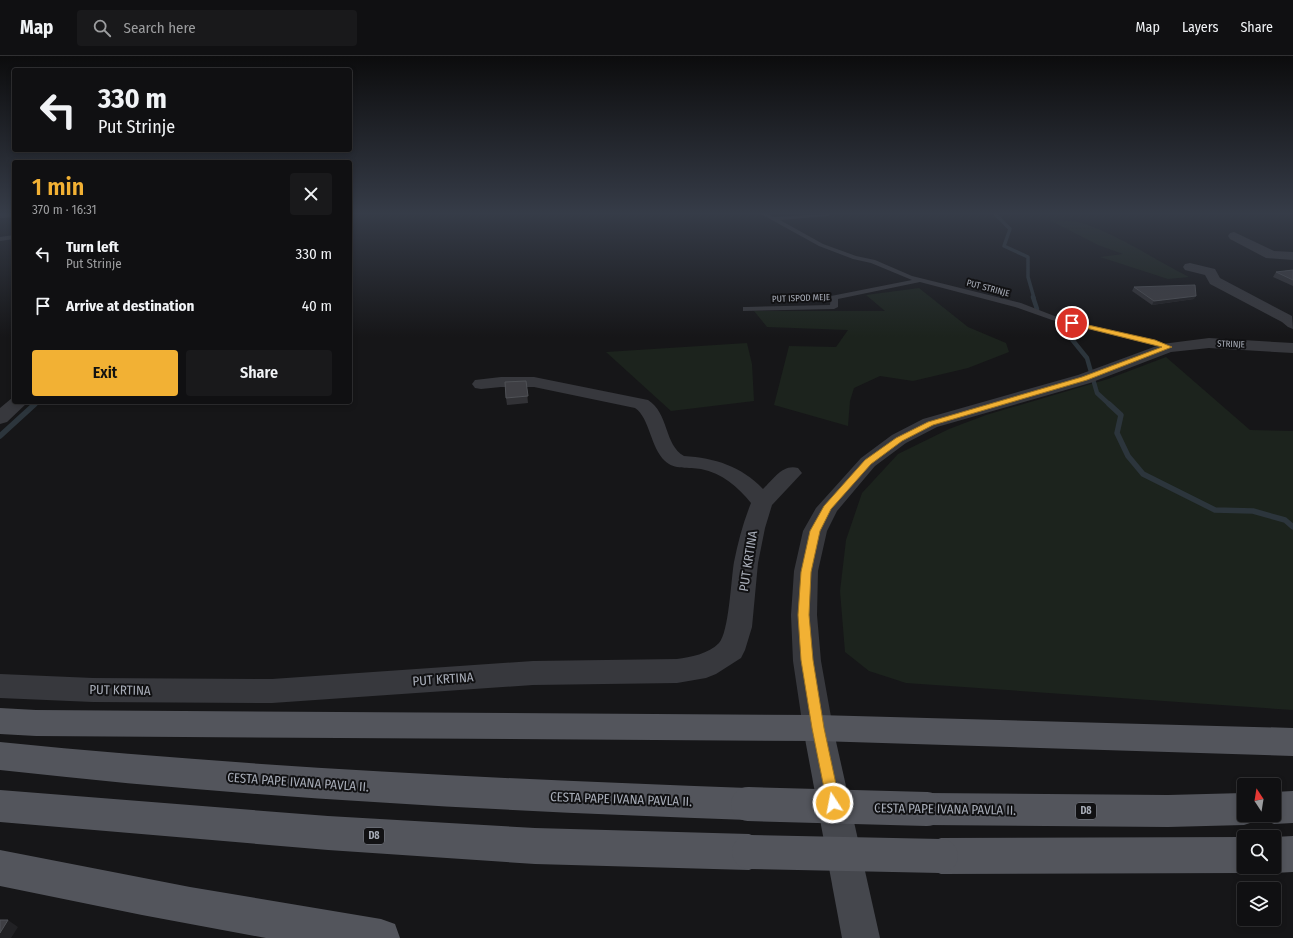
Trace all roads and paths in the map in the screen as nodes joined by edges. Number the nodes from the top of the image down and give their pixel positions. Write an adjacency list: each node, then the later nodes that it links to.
1 (848, 255): 3 (lane, PUT STRINJE)
2 (1190, 267): 5 (street)
3 (919, 280): 4 (lane, PUT ISPOD MEJE); 6 (lane, PUT STRINJE)
4 (746, 309)
5 (1291, 321)
6 (1168, 347): 7 (street, STRINJE); 13 (street, STRINJE)
7 (1293, 348)
8 (481, 384): 10 (street)
9 (791, 473): 10 (street, PUT KRTINA)
10 (762, 503): 11 (street, PUT KRTINA)
11 (0, 686)
12 (0, 721): 13 (main road)
13 (818, 728): 14 (main road); 25 (street)
14 (1293, 742)
15 (0, 756): 19 (main road, CESTA PAPE IVANA PAVLA II. / D8, bridge)
16 (0, 806): 21 (main road, D8, bridge)
17 (1293, 807): 18 (main road)
18 (1281, 808)
19 (1237, 809)
20 (1293, 854): 22 (main road)
21 (1237, 855)
22 (1281, 855)
23 (0, 868): 24 (main road)
24 (381, 938)
25 (861, 938)

